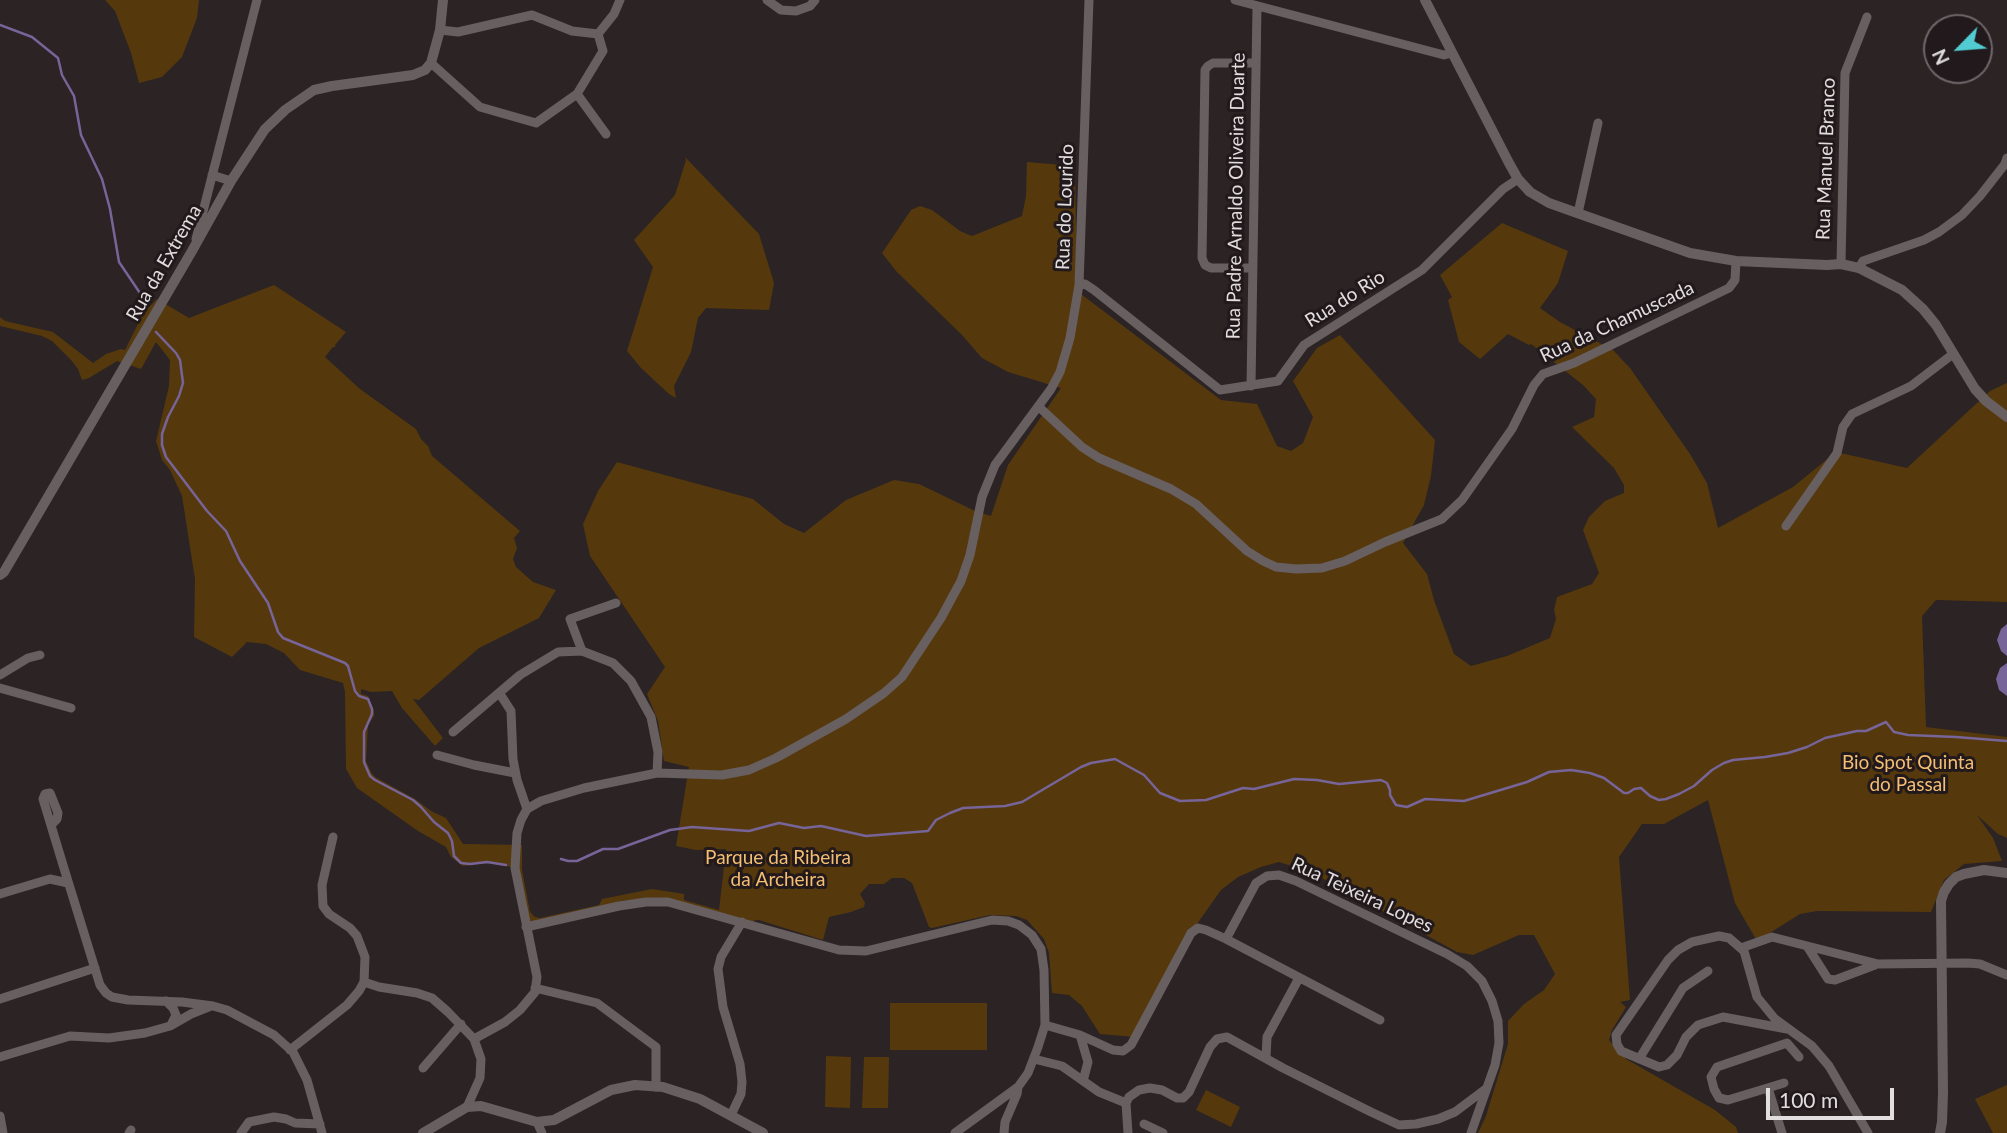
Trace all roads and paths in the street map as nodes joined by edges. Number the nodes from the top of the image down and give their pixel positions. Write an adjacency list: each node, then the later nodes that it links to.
1 (257, 0): 20 (street)
2 (443, 0): 11 (street)
3 (620, 0): 12 (street)
4 (767, 0): 5 (street)
5 (815, 0)
6 (1089, 0): 29 (street, Rua do Lourido)
7 (1235, 0): 9 (street)
8 (1425, 0): 13 (street)
9 (1257, 6): 13 (street); 15 (street, Rua Padre Arnaldo Oliveira Duarte)
10 (1867, 17): 26 (street, Rua Manuel Branco)
11 (440, 30): 12 (street); 14 (street)
12 (598, 34): 16 (street)
13 (1452, 53): 21 (street)
14 (431, 62): 16 (street); 22 (street, Rua da Extrema)
15 (1256, 63): 27 (street, Rua Padre Arnaldo Oliveira Duarte); 27 (street)
16 (577, 94): 18 (street)
17 (1598, 122): 23 (street)
18 (606, 134)
19 (2007, 158): 28 (street)
20 (212, 174): 22 (street); 24 (street)
21 (1518, 179): 23 (street); 31 (street, Rua do Rio)
22 (230, 181): 24 (street, Rua da Extrema)
23 (1578, 214): 25 (street)
24 (192, 251): 35 (street, Rua da Extrema)
25 (1736, 261): 26 (street); 32 (street, Rua da Chamuscada)
26 (1841, 264): 28 (street)
27 (1253, 268): 31 (street, Rua Padre Arnaldo Oliveira Duarte)
28 (1860, 268): 30 (street)
29 (1079, 285): 31 (street, Rua do Rio); 32 (street, Rua do Lourido)
30 (1953, 354): 33 (street); 34 (street)
31 (1251, 386)
32 (1039, 407): 46 (street, Rua do Lourido)
33 (2007, 417)
34 (1786, 526)
35 (0, 575)
36 (616, 603): 37 (street)
37 (582, 651): 41 (street); 46 (street)
38 (40, 655): 39 (street)
39 (0, 675)
40 (0, 688): 42 (street)
41 (500, 694): 43 (street); 45 (street)
42 (71, 708)
43 (453, 732)
44 (437, 755): 45 (street)
45 (516, 773): 47 (street)
46 (657, 773): 47 (street, Rua do Lourido)
47 (527, 809): 56 (street)
48 (51, 825): 50 (street)
49 (333, 837): 66 (street)
50 (63, 864): 52 (street); 53 (street)
51 (2007, 873): 61 (street)
52 (50, 879): 53 (street); 54 (street)
53 (68, 883): 62 (street)
54 (0, 894)
55 (743, 922): 56 (street); 74 (street); 94 (street)
56 (526, 927): 67 (street)
57 (1226, 939): 65 (street); 76 (street); 89 (street, Rua Teixeira Lopes)
58 (1807, 946): 59 (street); 60 (street); 60 (street)
59 (1741, 948): 75 (street); 83 (street)
60 (1878, 964): 61 (street)
61 (1942, 964): 64 (street); 114 (street)
62 (95, 968): 68 (street); 69 (street)
63 (1708, 971): 83 (street)
64 (2007, 975)
65 (1298, 978): 71 (street); 82 (street)
66 (364, 982): 72 (street); 78 (street)
67 (536, 988): 77 (street); 87 (street)
68 (0, 999)
69 (166, 1001): 70 (street); 73 (street)
70 (213, 1006): 73 (street); 78 (street)
71 (1380, 1020)
72 (461, 1024): 77 (street); 84 (street)
73 (170, 1026): 79 (street)
74 (1045, 1026): 76 (street); 81 (street)
75 (1787, 1028): 83 (street); 92 (street)
76 (1080, 1035): 85 (street)
77 (474, 1039): 93 (street)
78 (290, 1049): 99 (street)
79 (0, 1056)
80 (1800, 1057): 90 (street)
81 (1034, 1059): 85 (street); 88 (street)
82 (1266, 1059): 91 (street); 98 (street)
83 (1639, 1059)
84 (423, 1068)
85 (1083, 1081): 91 (street)
86 (1784, 1083): 90 (street)
87 (656, 1087): 94 (street); 96 (street)
88 (1018, 1087): 105 (street); 106 (street)
89 (1488, 1087): 98 (street); 110 (street, Rua Teixeira Lopes)
90 (1768, 1088): 111 (street)
91 (1126, 1103): 107 (street)
92 (1852, 1105): 112 (street); 113 (street)
93 (467, 1107): 96 (street); 102 (street)
94 (731, 1115): 104 (street)
95 (0, 1116): 100 (street)
96 (537, 1122): 103 (street)
97 (1144, 1124): 108 (street)
98 (1399, 1125): 109 (street)
99 (321, 1129): 101 (street)
100 (3, 1133)
101 (241, 1133)
102 (424, 1133)
103 (542, 1133)
104 (763, 1133)
105 (955, 1133)
106 (1004, 1133)
107 (1128, 1133)
108 (1163, 1133)
109 (1414, 1133)
110 (1471, 1133)
111 (1782, 1133)
112 (1859, 1133)
113 (1868, 1133)
114 (1940, 1133)

